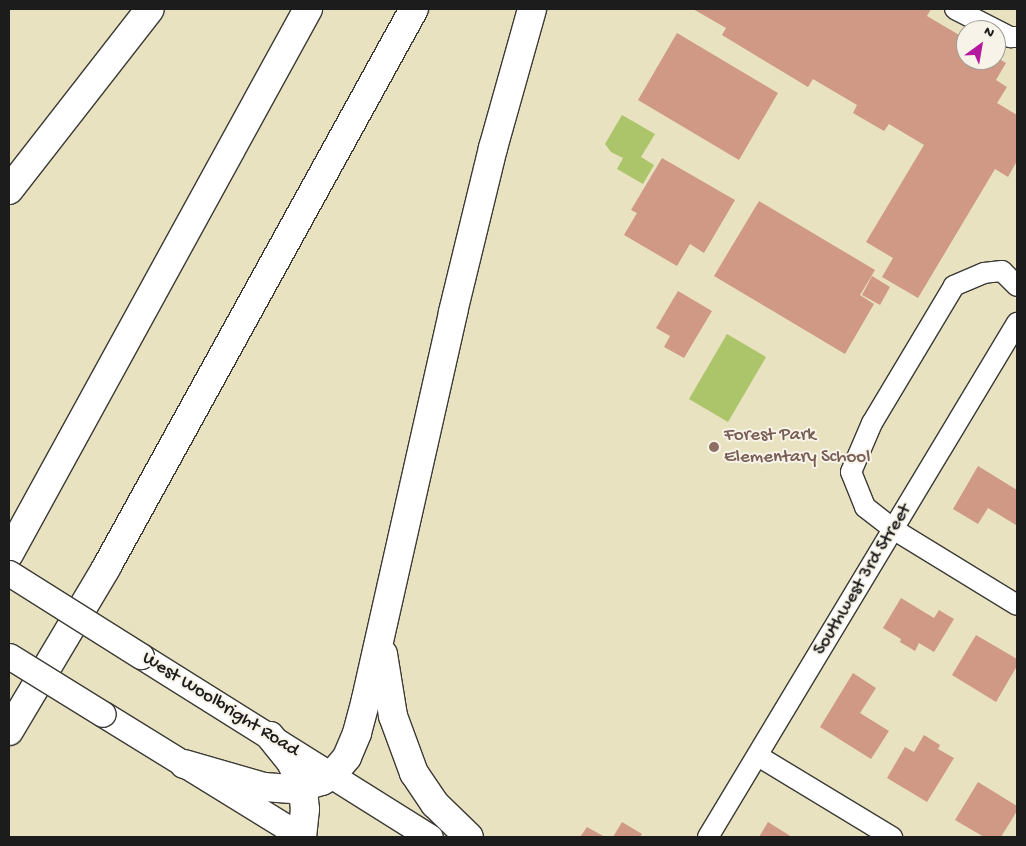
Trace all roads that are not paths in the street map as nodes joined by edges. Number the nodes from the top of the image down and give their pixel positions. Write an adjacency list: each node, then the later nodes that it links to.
1 (150, 9): 7 (highway)
2 (308, 9): 13 (highway)
3 (414, 9): 18 (highway)
4 (532, 9): 16 (highway)
5 (955, 9): 6 (street)
6 (1017, 37)
7 (49, 139): 8 (highway); 9 (highway)
8 (9, 178)
9 (9, 190)
10 (1017, 286): 12 (street)
11 (1017, 323): 12 (street, Southwest 3rd Street)
12 (893, 529): 15 (street); 20 (street, Southwest 3rd Street)
13 (9, 554)
14 (9, 573): 19 (main road, West Woolbright Road, bridge)
15 (1017, 605)
16 (381, 636): 22 (highway); 26 (highway)
17 (9, 656): 21 (main road, bridge)
18 (9, 731)
19 (270, 736): 22 (main road, West Woolbright Road); 23 (highway)
20 (758, 756): 27 (street, Southwest 3rd Street); 28 (street)
21 (184, 764): 23 (highway); 24 (main road)
22 (332, 775): 23 (highway); 25 (main road, West Woolbright Road)
23 (302, 788): 24 (highway)
24 (302, 837)
25 (430, 837)
26 (469, 837)
27 (708, 837)
28 (892, 837)

